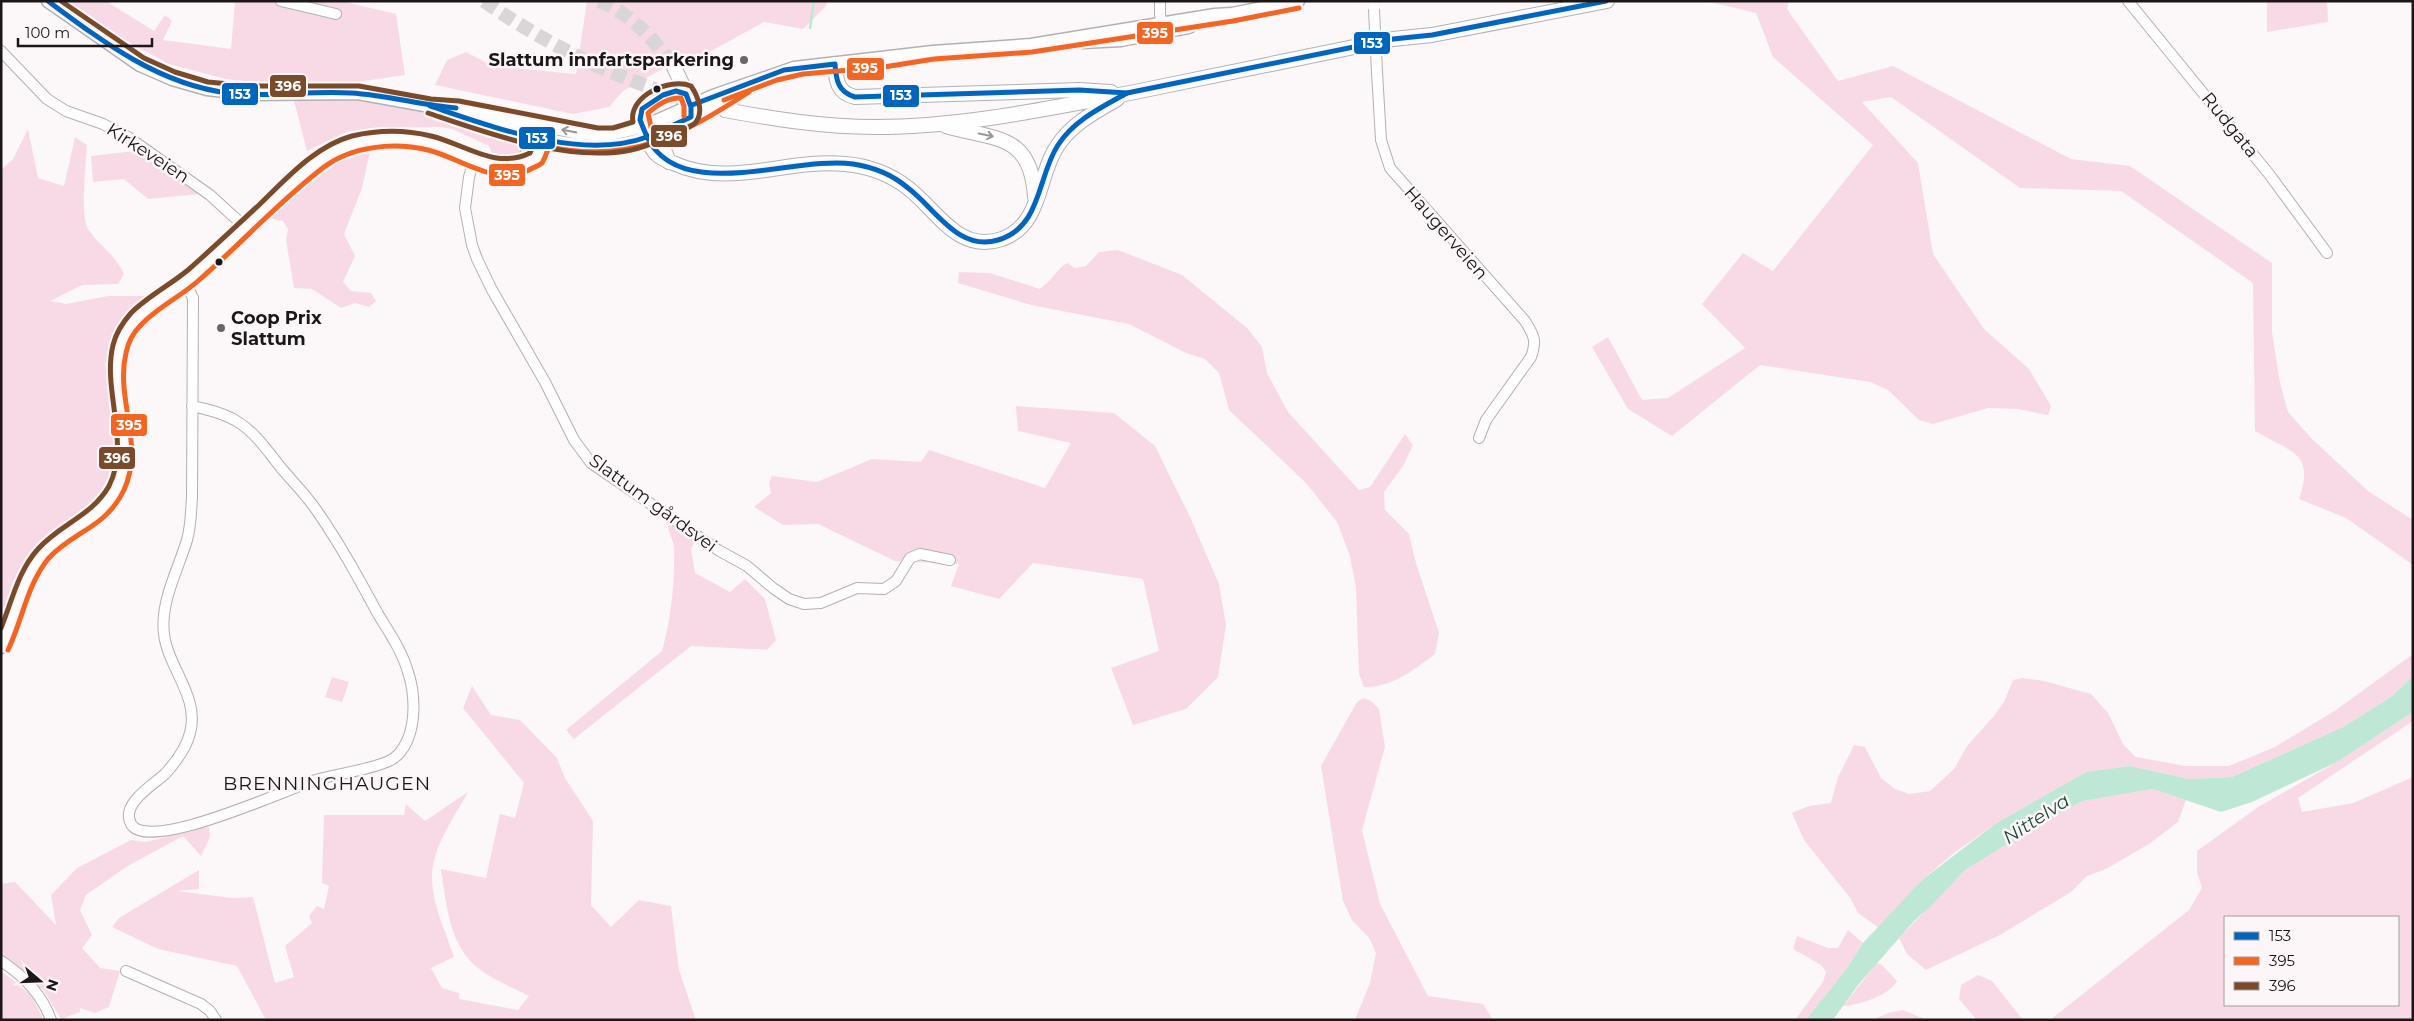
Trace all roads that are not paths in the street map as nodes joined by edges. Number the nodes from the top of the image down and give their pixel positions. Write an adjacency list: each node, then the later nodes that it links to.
1 (48, 1): 19 (main road)
2 (280, 1): 9 (street)
3 (1161, 1): 10 (street)
4 (1298, 1): 10 (main road)
5 (1566, 1): 11 (highway)
6 (1607, 1): 11 (highway)
7 (2128, 1): 24 (street, Rudgata)
8 (1374, 5): 27 (street, Haugerveien, bridge)
9 (336, 14)
10 (1165, 26): 13 (main road)
11 (1393, 39): 15 (highway)
12 (1, 51): 23 (street, Kirkeveien)
13 (835, 64): 15 (highway); 17 (main road)
14 (674, 67): 17 (highway)
15 (1127, 93): 18 (highway); 22 (highway)
16 (725, 110): 18 (highway)
17 (692, 111): 20 (main road)
18 (939, 124): 22 (highway, one-way to 22)
19 (540, 133): 20 (main road); 21 (main road)
20 (649, 133): 22 (highway)
21 (474, 160): 23 (main road); 28 (street, Slattum gårdsvei)
22 (1036, 203)
23 (245, 227): 25 (main road)
24 (2327, 253)
25 (186, 282): 26 (street); 29 (main road)
26 (192, 406): 26 (street)
27 (1478, 438)
28 (950, 560)
29 (1, 647)
30 (1, 961): 32 (street)
31 (126, 970): 33 (street)
32 (51, 1020)
33 (216, 1020)

